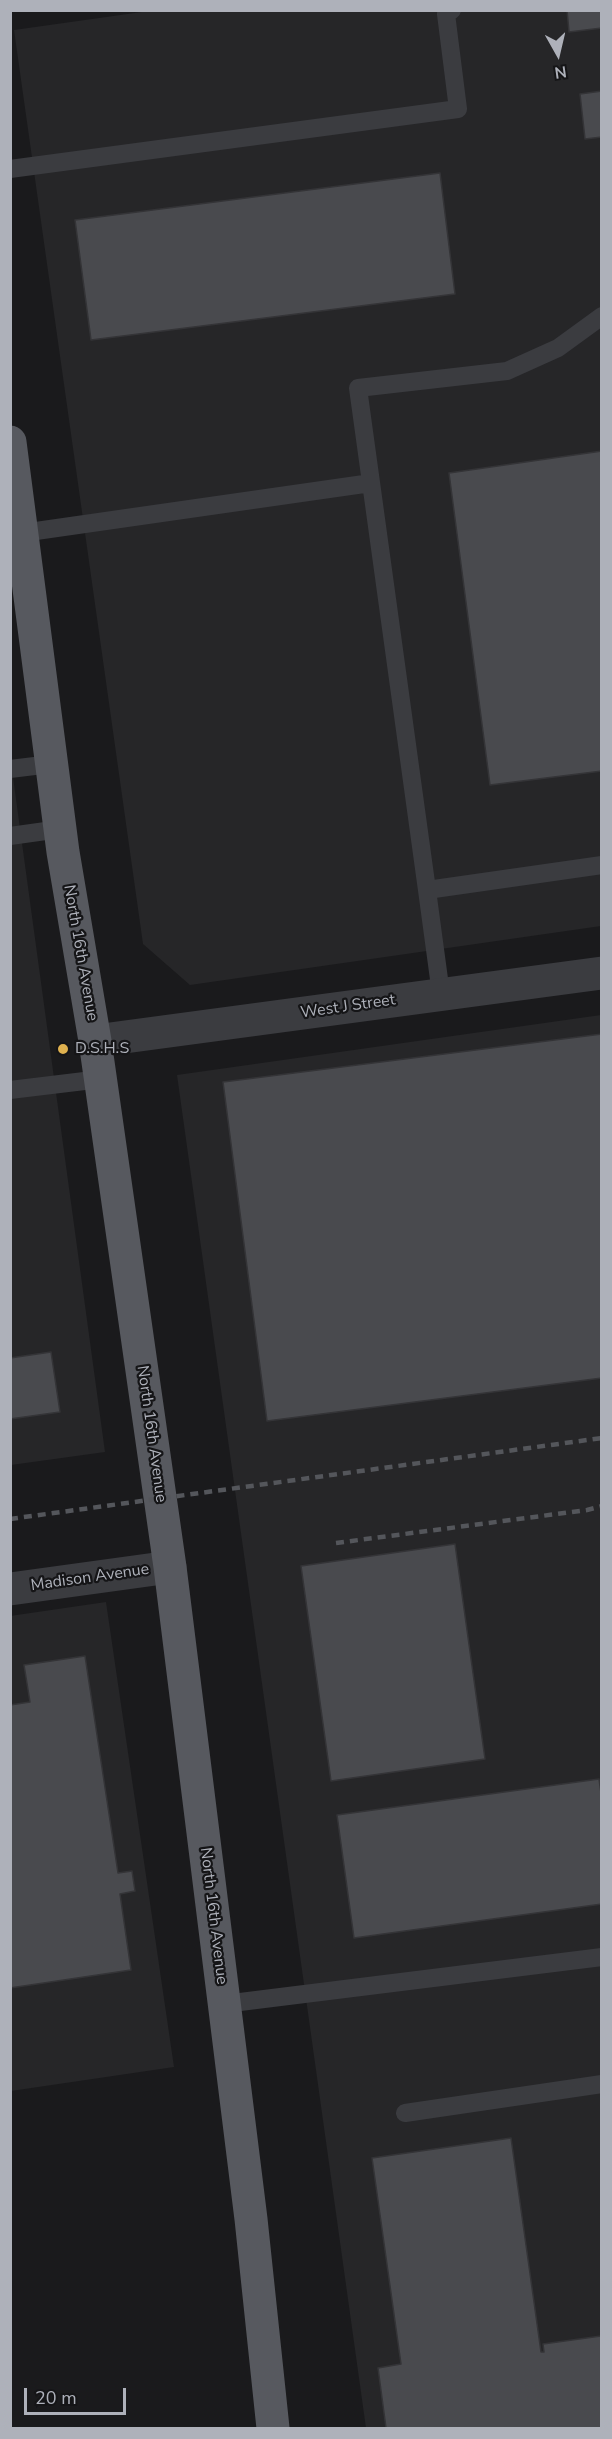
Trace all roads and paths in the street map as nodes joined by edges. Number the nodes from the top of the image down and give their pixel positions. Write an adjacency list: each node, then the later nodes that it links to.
1 (453, 10): 2 (lane)
2 (10, 169)
3 (602, 316): 5 (lane)
4 (10, 442): 6 (main road, North 16th Avenue)
5 (371, 483): 6 (lane); 12 (lane)
6 (16, 534): 7 (main road, North 16th Avenue)
7 (51, 764): 8 (lane); 9 (main road, North 16th Avenue)
8 (10, 770)
9 (60, 829): 10 (lane); 15 (main road, North 16th Avenue)
10 (10, 836)
11 (602, 865): 12 (lane)
12 (427, 890): 14 (lane)
13 (602, 973): 14 (street, West J Street)
14 (441, 994): 15 (street, West J Street)
15 (95, 1041): 16 (main road, North 16th Avenue)
16 (100, 1079): 17 (lane); 18 (main road, North 16th Avenue)
17 (10, 1090)
18 (170, 1567): 19 (street, Madison Avenue); 21 (main road, North 16th Avenue)
19 (10, 1589)
20 (602, 1957): 21 (lane)
21 (224, 2004): 24 (main road, North 16th Avenue)
22 (602, 2084): 23 (lane)
23 (405, 2113)
24 (273, 2428)

